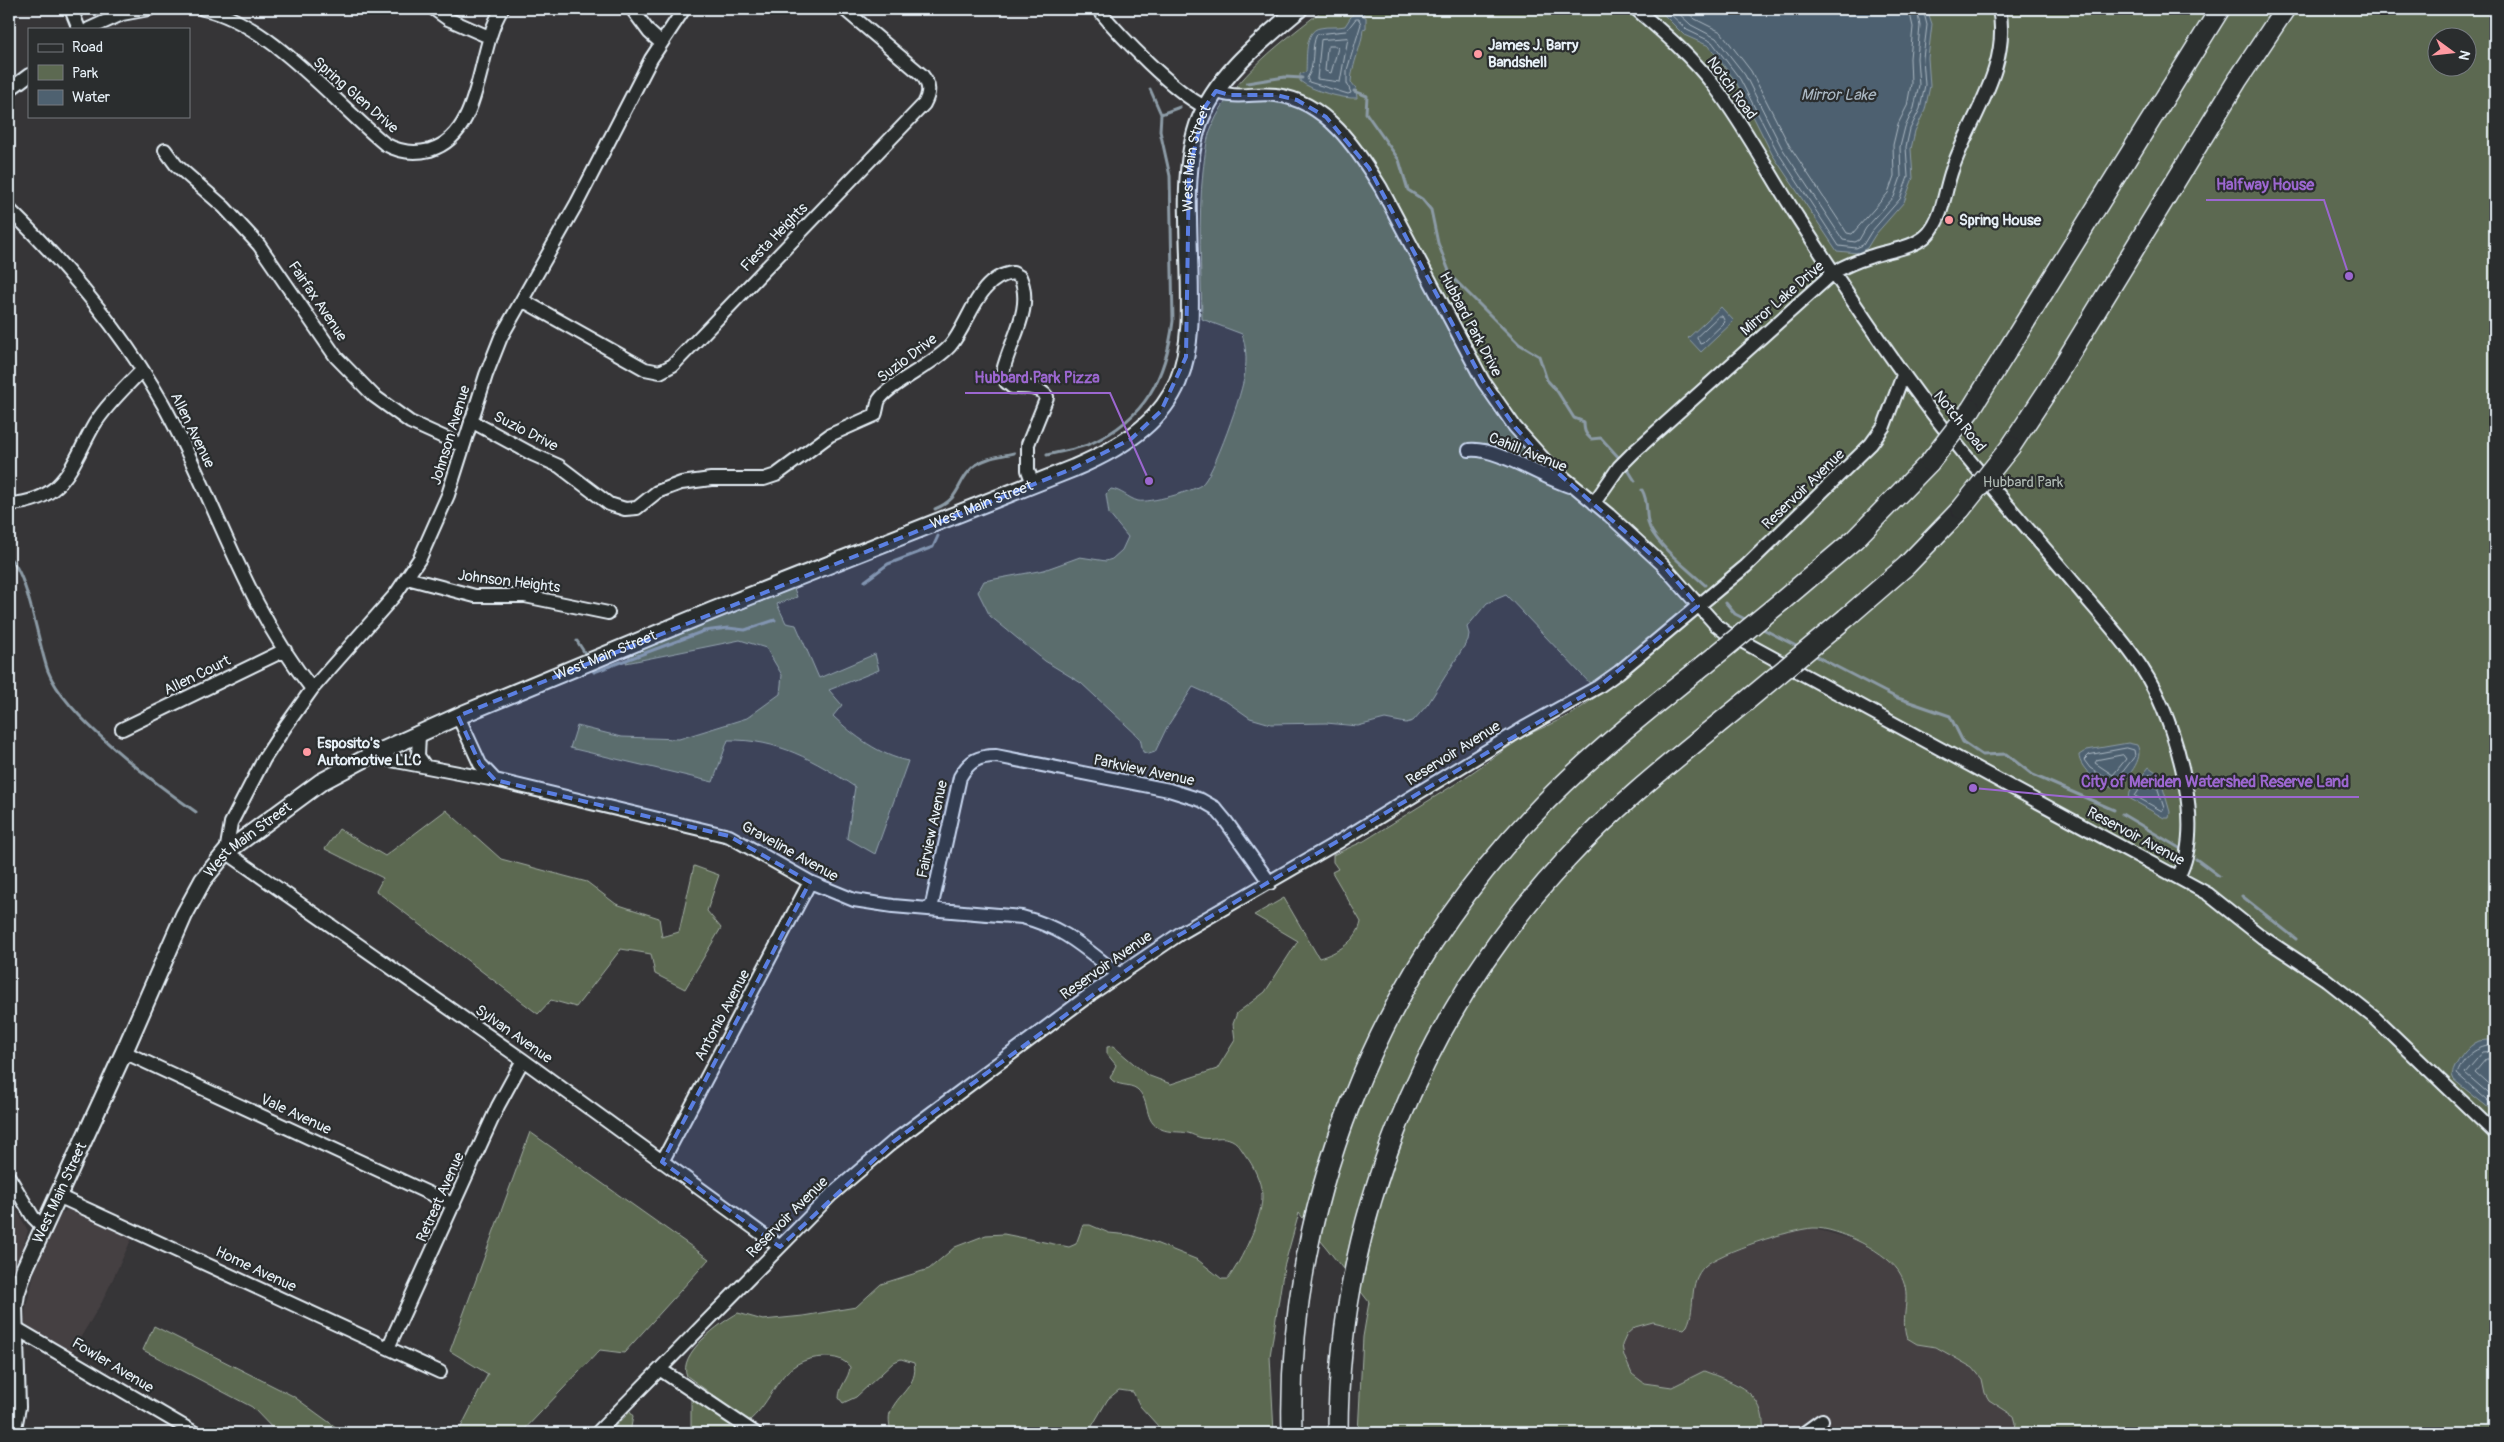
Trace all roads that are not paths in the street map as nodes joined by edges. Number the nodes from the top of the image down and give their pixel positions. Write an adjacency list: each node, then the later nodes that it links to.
1 (71, 9): 15 (street)
2 (149, 9): 16 (street)
3 (203, 9): 17 (street, Spring Glen Drive)
4 (434, 9): 17 (street)
5 (502, 9): 17 (street, Spring Glen Drive)
6 (632, 9): 18 (street)
7 (684, 9): 18 (street, Johnson Avenue)
8 (844, 9): 26 (street, Fiesta Heights)
9 (1098, 9): 22 (street)
10 (1299, 9): 21 (main road, West Main Street)
11 (1636, 9): 25 (street, Notch Road)
12 (1999, 9): 25 (street, Mirror Lake Drive)
13 (2220, 9): 72 (highway, bridge)
14 (2285, 9): 73 (highway, bridge)
15 (79, 28)
16 (91, 28)
17 (489, 37)
18 (661, 43): 26 (street, Johnson Avenue)
19 (28, 76): 20 (street)
20 (9, 90)
21 (1216, 91): 22 (main road, West Main Street); 33 (street, Hubbard Park Drive)
22 (1205, 107): 32 (main road, West Main Street)
23 (165, 150): 30 (street, Fairfax Avenue)
24 (9, 209): 27 (street, Allen Avenue)
25 (1834, 272): 28 (street, Notch Road); 34 (street, Mirror Lake Drive)
26 (522, 300): 29 (street, Johnson Avenue)
27 (142, 370): 35 (street); 39 (street, Allen Avenue)
28 (1903, 374): 37 (street, Reservoir Avenue); 49 (street, Notch Road)
29 (471, 421): 30 (street, Johnson Avenue); 32 (street, Suzio Drive)
30 (463, 446): 36 (street, Johnson Avenue)
31 (1469, 450): 33 (street, Cahill Avenue)
32 (1033, 484): 41 (main road, West Main Street)
33 (1574, 487): 34 (street, Hubbard Park Drive)
34 (1594, 503): 37 (street, Hubbard Park Drive)
35 (9, 504)
36 (408, 578): 38 (street, Johnson Heights); 40 (street, Johnson Avenue)
37 (1698, 606): 49 (street, Reservoir Avenue); 51 (street, Reservoir Avenue)
38 (608, 613)
39 (285, 650): 40 (street, Allen Avenue); 42 (street, Allen Court)
40 (312, 689): 48 (street, Johnson Avenue)
41 (458, 716): 43 (main road, West Main Street); 47 (street)
42 (122, 729)
43 (419, 734): 44 (main road, West Main Street); 46 (street)
44 (370, 756): 46 (street, Graveline Avenue); 48 (main road, West Main Street)
45 (973, 760): 51 (street, Parkview Avenue); 52 (street, Fairview Avenue)
46 (425, 766): 47 (street, Graveline Avenue)
47 (495, 780): 50 (street, Graveline Avenue)
48 (226, 852): 54 (main road, West Main Street); 55 (street, Sylvan Avenue)
49 (2178, 877): 56 (street, Reservoir Avenue)
50 (810, 882): 52 (street, Graveline Avenue); 57 (street, Antonio Avenue)
51 (1270, 883): 53 (street, Reservoir Avenue)
52 (931, 909): 53 (street, Graveline Avenue)
53 (1118, 974): 62 (street, Reservoir Avenue)
54 (124, 1052): 59 (main road, West Main Street); 60 (street, Vale Avenue)
55 (523, 1060): 57 (street, Sylvan Avenue); 60 (street, Retreat Avenue)
56 (2495, 1133)
57 (662, 1162): 62 (street, Sylvan Avenue)
58 (9, 1177): 61 (street)
59 (58, 1196): 61 (main road, West Main Street); 64 (street, Home Avenue)
60 (454, 1205): 64 (street, Retreat Avenue)
61 (42, 1226): 63 (main road, West Main Street)
62 (780, 1246): 65 (street, Reservoir Avenue)
63 (14, 1327): 68 (main road, West Main Street); 69 (street, Fowler Avenue)
64 (388, 1348): 66 (street, Home Avenue)
65 (661, 1370): 70 (street, Reservoir Avenue); 71 (street)
66 (440, 1372)
67 (1822, 1420): 74 (street)
68 (12, 1433)
69 (195, 1433)
70 (597, 1433)
71 (755, 1433)
72 (1292, 1433)
73 (1338, 1433)
74 (1804, 1433)

